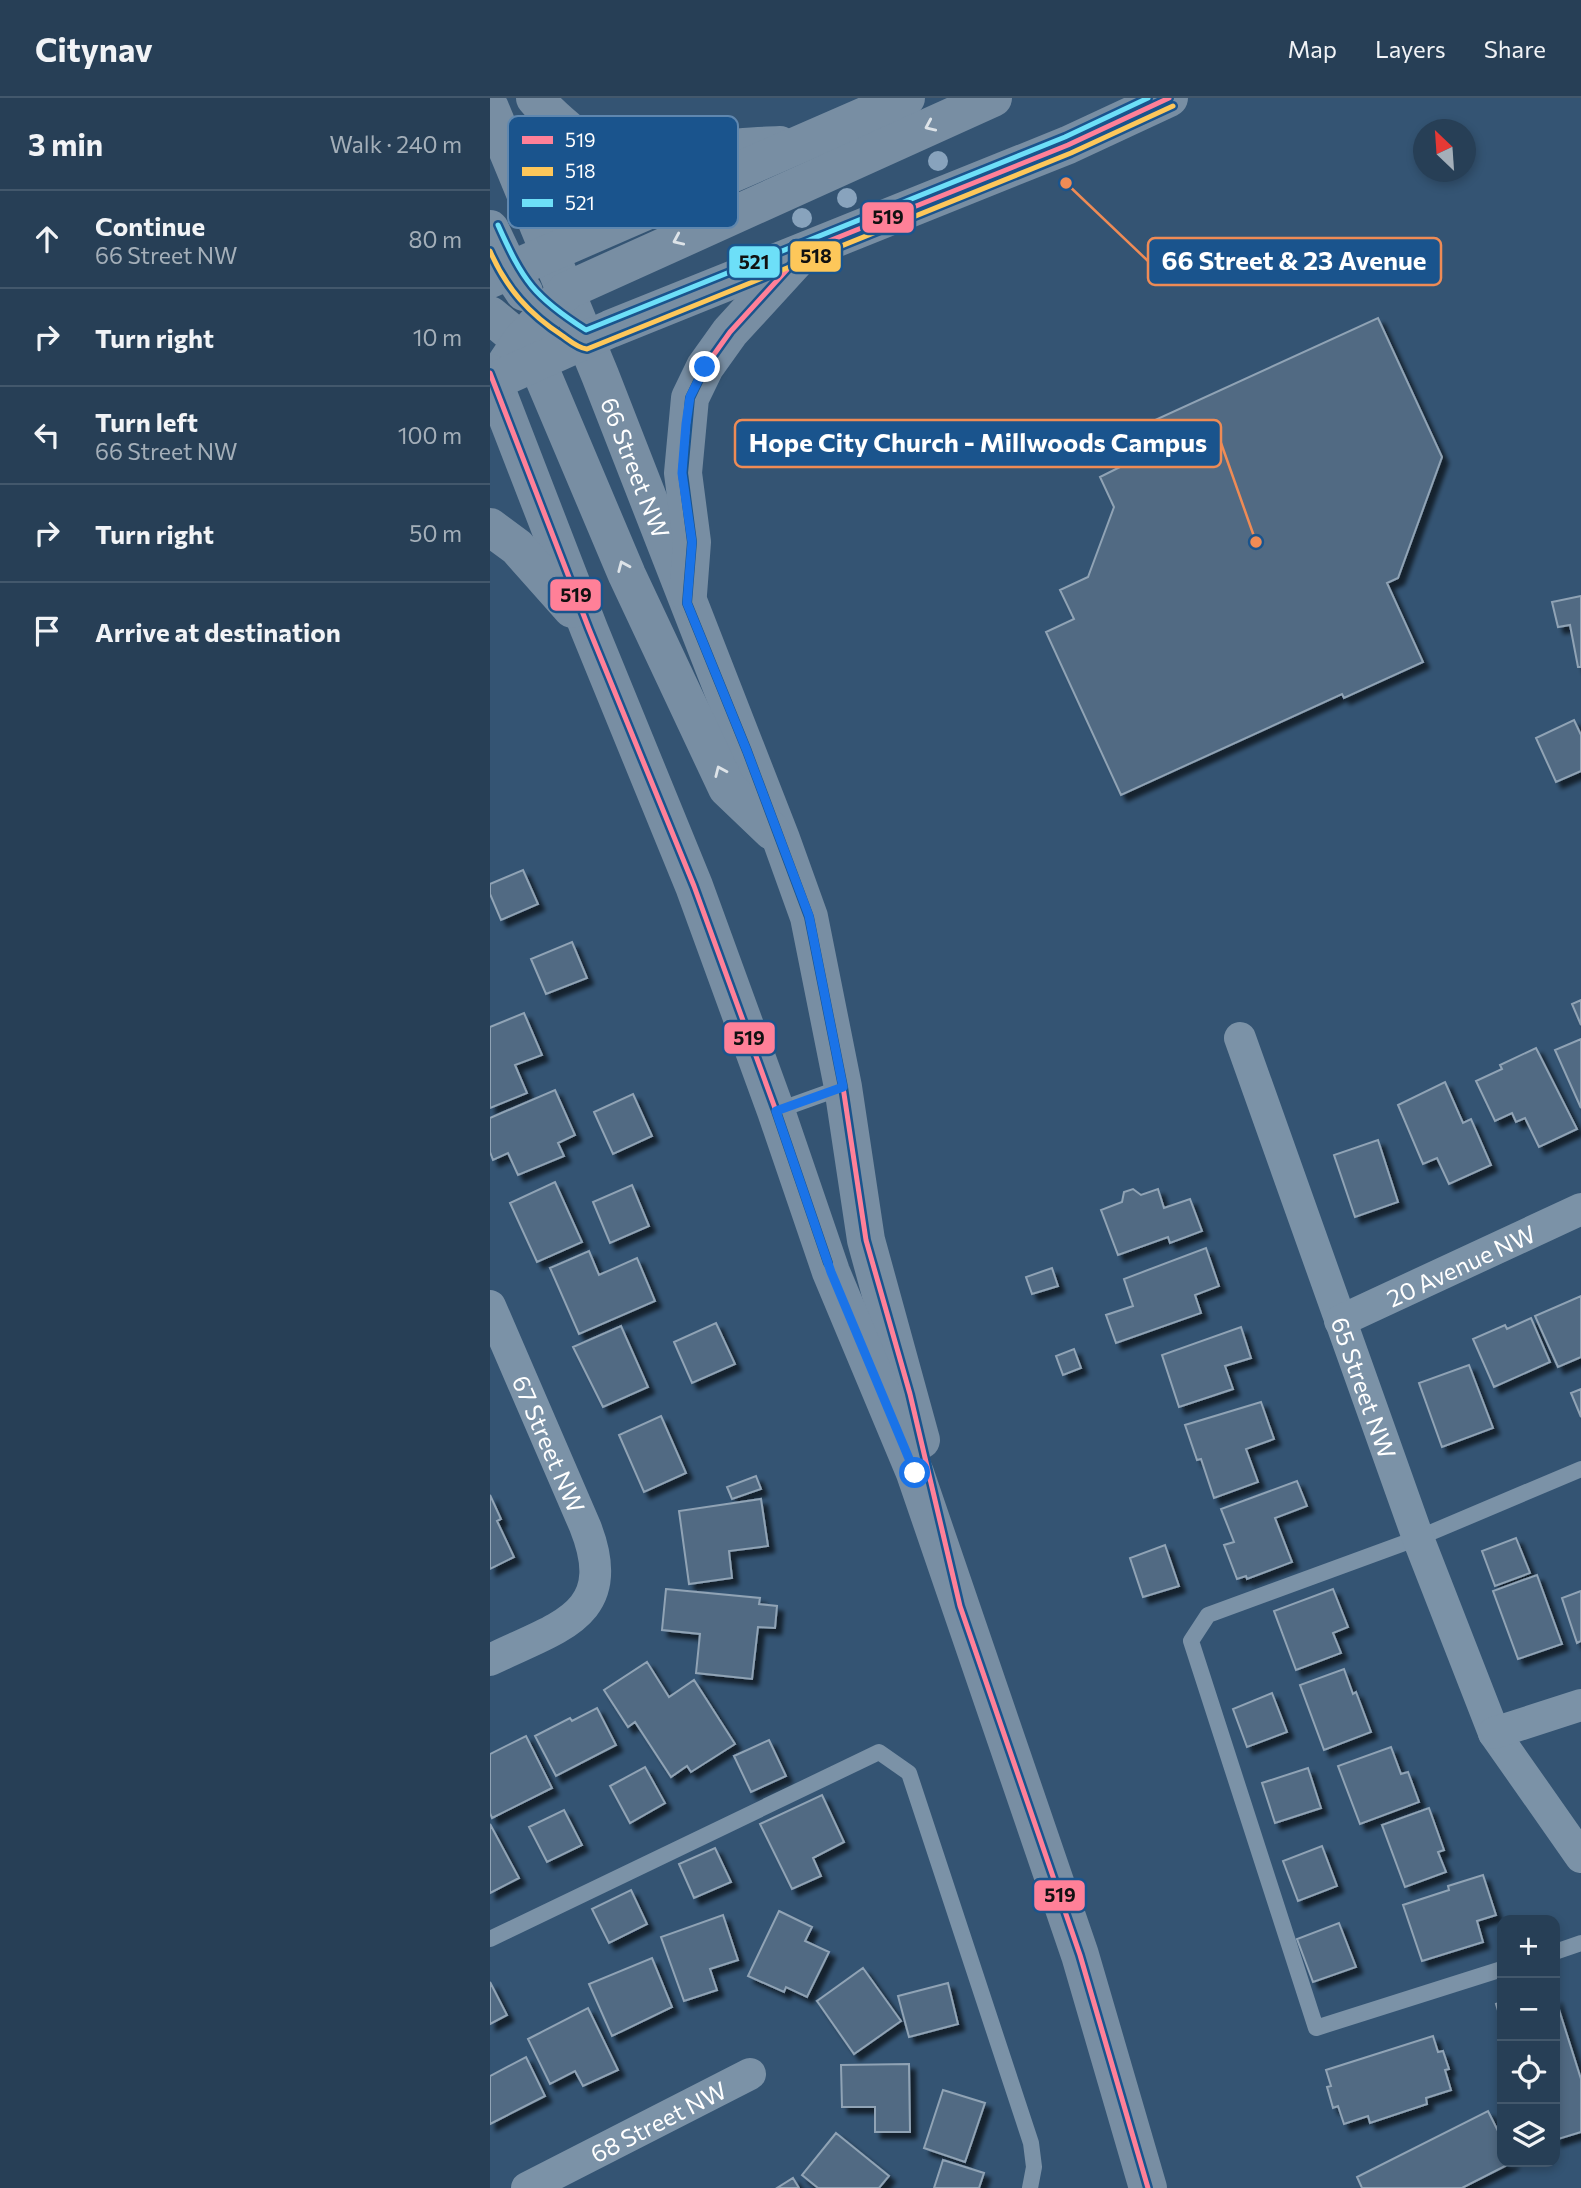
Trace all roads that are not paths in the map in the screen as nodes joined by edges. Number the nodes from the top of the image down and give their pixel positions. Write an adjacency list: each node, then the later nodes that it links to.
1 (535, 98): 6 (main road)
2 (906, 98): 7 (main road)
3 (993, 98): 11 (main road, one-way to 11)
4 (1169, 98): 16 (main road)
5 (490, 108): 9 (main road, 66 Street NW)
6 (553, 116)
7 (799, 144): 8 (main road); 10 (main road)
8 (738, 147)
9 (508, 151)
10 (738, 171)
11 (738, 214)
12 (540, 228): 17 (main road, 66 Street NW)
13 (608, 228): 17 (main road)
14 (706, 228): 18 (main road, one-way to 18)
15 (490, 229): 18 (main road)
16 (804, 251): 19 (main road); 22 (main road)
17 (551, 253): 18 (main road, 66 Street NW)
18 (519, 313): 19 (main road, 66 Street NW); 19 (main road); 20 (main road); 24 (main road, one-way to 18)
19 (585, 340): 22 (main road, 66 Street NW)
20 (491, 379): 23 (main road, 66 Street NW)
21 (490, 527): 23 (main road)
22 (687, 603): 24 (main road, 66 Street NW)
23 (589, 629): 27 (main road, 66 Street NW)
24 (781, 839): 26 (main road, 66 Street NW)
25 (1240, 1038): 30 (street, 65 Street NW)
26 (843, 1087): 27 (lane); 33 (main road, 66 Street NW)
27 (776, 1111): 33 (main road, 66 Street NW)
28 (1581, 1209): 30 (street, 20 Avenue NW)
29 (490, 1306): 34 (street, 67 Street NW)
30 (1340, 1321): 32 (street, 65 Street NW)
31 (1581, 1469): 32 (lane)
32 (1419, 1538): 36 (street, 65 Street NW); 41 (lane)
33 (960, 1606): 45 (main road, 66 Street NW)
34 (490, 1660)
35 (1581, 1705): 36 (street)
36 (1494, 1733): 37 (street, 65 Street NW)
37 (1581, 1857)
38 (490, 1939): 44 (lane)
39 (1581, 1944): 40 (lane)
40 (1560, 1950)
41 (1497, 1971)
42 (750, 2074): 43 (street, 68 Street NW)
43 (527, 2188)
44 (1030, 2188)
45 (1148, 2188)

